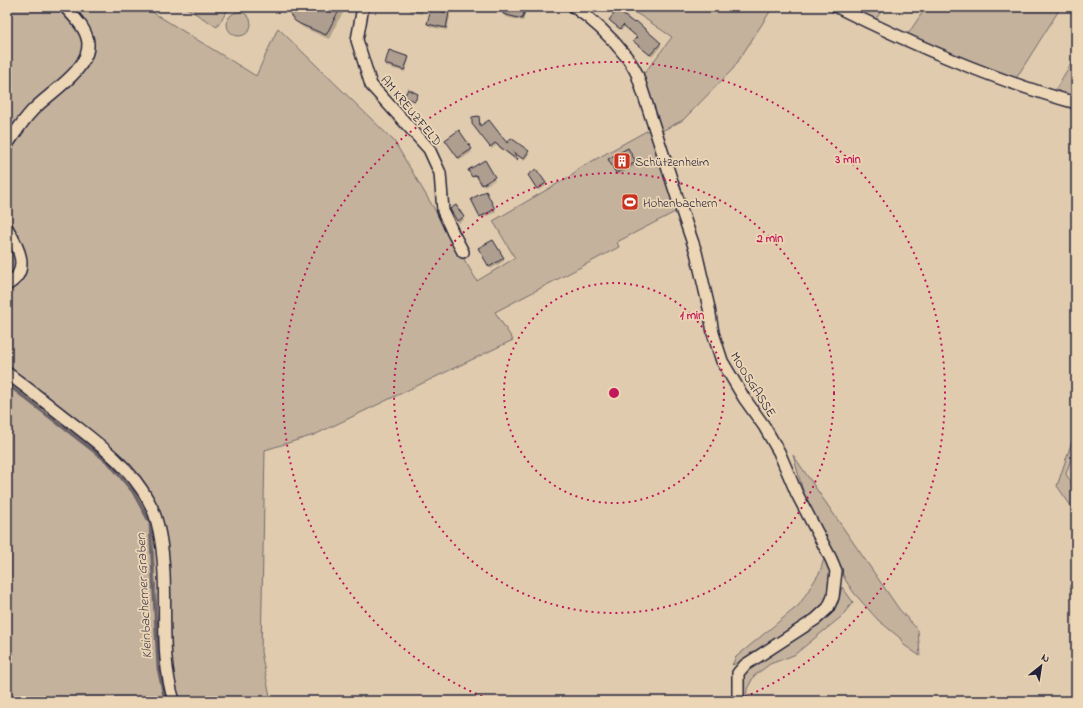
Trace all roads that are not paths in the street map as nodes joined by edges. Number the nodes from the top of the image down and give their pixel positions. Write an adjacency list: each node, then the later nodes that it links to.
1 (65, 7): 6 (street)
2 (364, 7): 8 (street, AM KREUZFELD)
3 (574, 7): 12 (street, MOOSGASSE)
4 (837, 7): 5 (street)
5 (1076, 103)
6 (7, 145)
7 (7, 228): 9 (street)
8 (463, 252)
9 (7, 285)
10 (7, 373): 11 (street)
11 (174, 701)
12 (738, 701)

